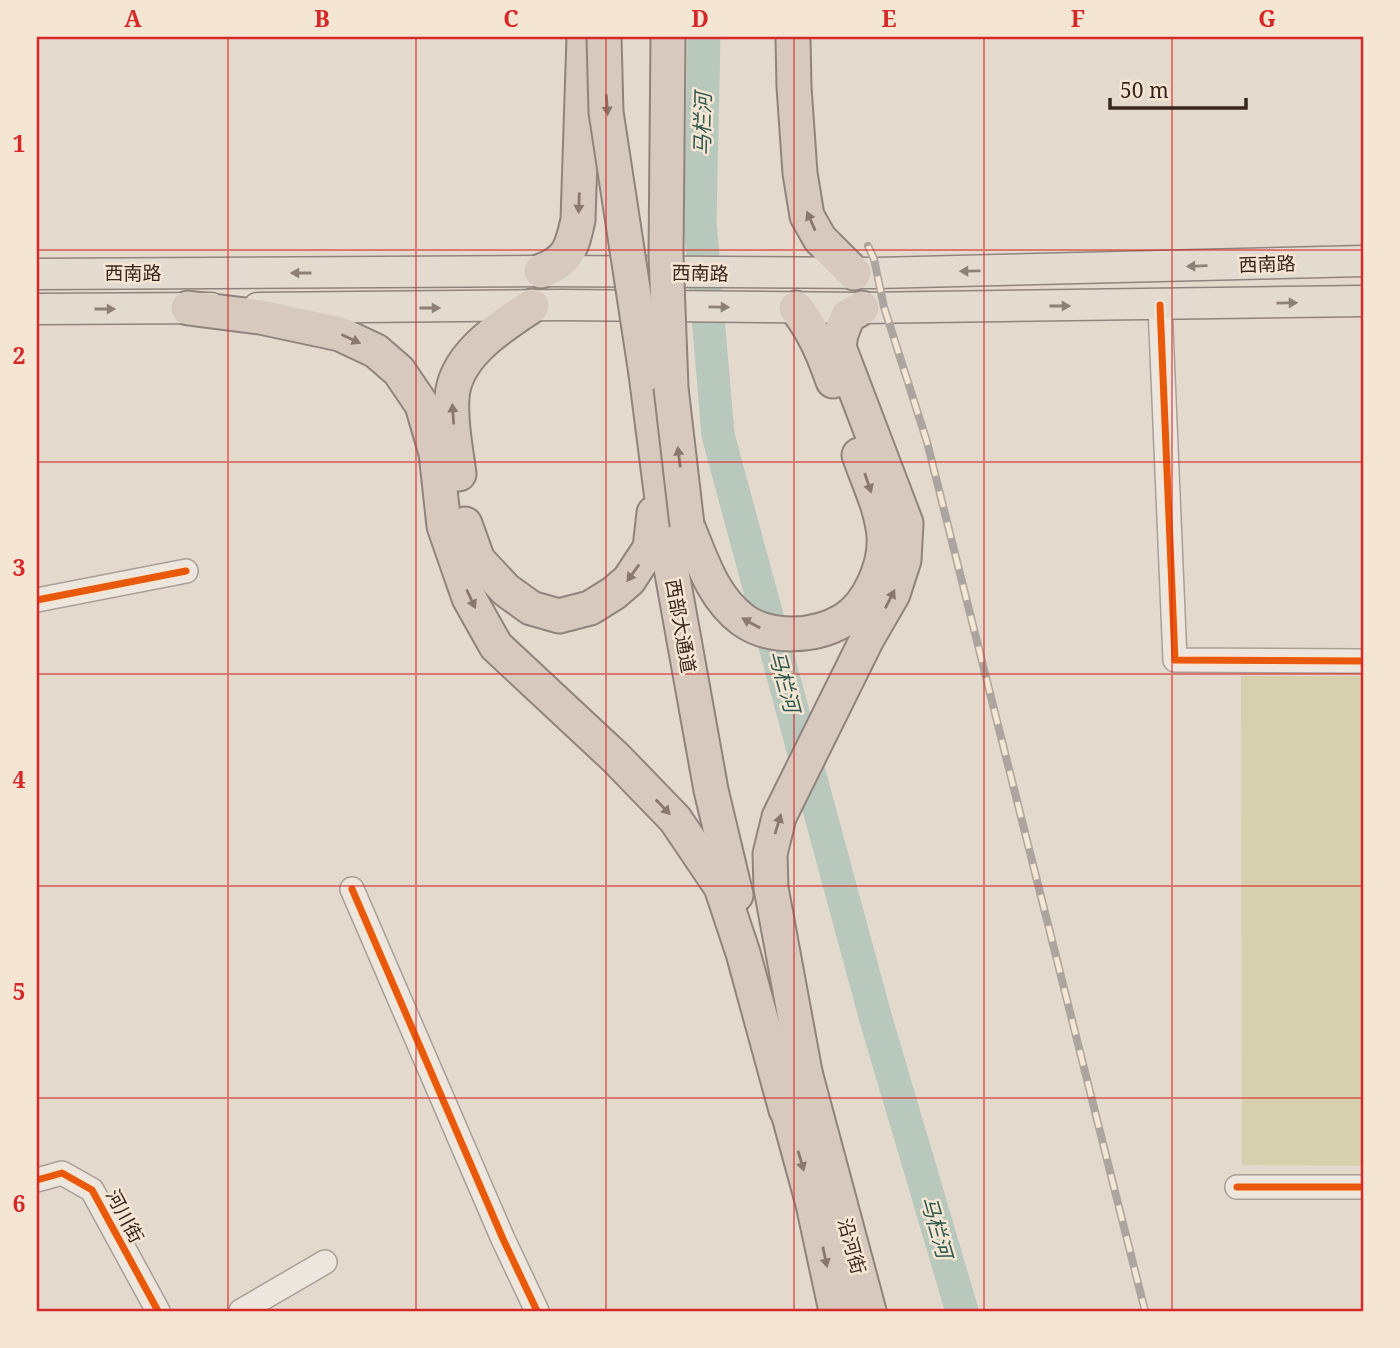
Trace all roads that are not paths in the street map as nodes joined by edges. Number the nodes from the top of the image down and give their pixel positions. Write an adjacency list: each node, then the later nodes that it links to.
1 (584, 37): 7 (highway, one-way to 7)
2 (604, 37): 17 (highway, one-way to 17, bridge)
3 (649, 37): 17 (highway, 西部大通道, bridge)
4 (668, 37): 19 (highway, 西部大通道, one-way to 4, bridge)
5 (793, 37): 8 (highway, one-way to 5)
6 (1363, 261): 8 (main road, 西南路, one-way to 8)
7 (541, 271): 8 (main road, 西南路, bridge); 9 (main road, 西南路, one-way to 9)
8 (854, 273)
9 (37, 274)
10 (1363, 301): 11 (main road, 西南路, one-way to 10)
11 (1160, 305): 15 (main road, 西南路, one-way to 11); 22 (street)
12 (532, 306): 13 (main road, 西南路, one-way to 12); 14 (main road, 西南路, one-way to 14, bridge); 18 (highway, one-way to 12)
13 (188, 308): 16 (main road, 西南路, one-way to 13); 25 (highway, one-way to 25)
14 (789, 308): 15 (main road, 西南路); 19 (highway, one-way to 19)
15 (862, 308): 24 (highway, one-way to 15)
16 (37, 309)
17 (646, 374): 18 (highway, 西部大通道)
18 (657, 462): 25 (highway, 西部大通道)
19 (687, 525): 24 (highway, 西部大通道)
20 (186, 571): 21 (street)
21 (37, 600)
22 (1363, 661)
23 (352, 889): 33 (street)
24 (804, 1072): 29 (highway, 西部大通道)
25 (786, 1110): 29 (highway, 西部大通道, one-way to 29)
26 (37, 1180): 31 (street, 河川街)
27 (1237, 1187): 28 (street)
28 (1363, 1187)
29 (824, 1192): 34 (highway, 沿河街, one-way to 34); 35 (highway, 沿河街)
30 (325, 1262): 32 (street)
31 (158, 1311)
32 (241, 1311)
33 (537, 1311)
34 (836, 1311)
35 (869, 1311)

